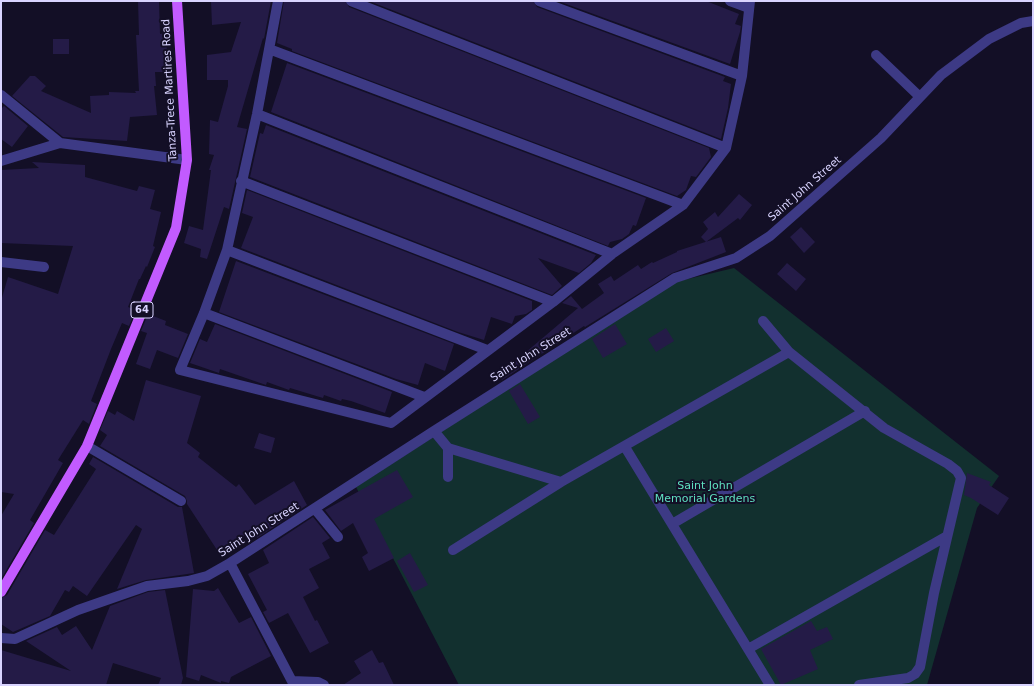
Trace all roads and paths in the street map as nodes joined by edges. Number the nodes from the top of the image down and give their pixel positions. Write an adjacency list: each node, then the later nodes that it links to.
1 (177, 1): 17 (main road, Tanza-Trece Martires Road / 64)
2 (278, 1): 9 (street)
3 (351, 1): 6 (street)
4 (539, 1): 11 (street)
5 (730, 1): 7 (street)
6 (362, 3): 16 (street)
7 (750, 5): 11 (street)
8 (1033, 21): 13 (street, Saint John Street)
9 (268, 49): 14 (street); 20 (street)
10 (876, 55): 13 (street)
11 (742, 76): 16 (street)
12 (1, 95): 15 (street)
13 (920, 98): 32 (street, Saint John Street)
14 (257, 114): 19 (street); 22 (street)
15 (60, 143): 17 (street); 18 (street)
16 (726, 148): 20 (street)
17 (186, 160): 33 (main road, Tanza-Trece Martires Road / 64)
18 (1, 161)
19 (241, 181): 21 (street); 25 (street)
20 (683, 205): 22 (street)
21 (227, 250): 26 (street); 28 (street)
22 (612, 254): 25 (street)
23 (1, 262): 24 (street)
24 (44, 267)
25 (553, 302): 28 (street)
26 (204, 313): 30 (street); 30 (street)
27 (763, 321): 29 (street)
28 (486, 350): 30 (street)
29 (789, 352): 31 (street); 34 (street)
30 (424, 397)
31 (865, 412): 40 (street); 41 (street)
32 (434, 431): 35 (street); 39 (street, Saint John Street)
33 (86, 446): 38 (street); 45 (main road, Tanza-Trece Martires Road / 64)
34 (625, 447): 37 (street); 40 (street)
35 (448, 448): 36 (street); 37 (street)
36 (448, 477)
37 (561, 482): 43 (street)
38 (181, 501)
39 (315, 510): 42 (street); 44 (street, Saint John Street)
40 (672, 524): 47 (street)
41 (947, 536): 47 (street); 51 (street)
42 (338, 537)
43 (453, 550)
44 (230, 563): 46 (street, Saint John Street); 48 (street)
45 (1, 592)
46 (1, 638)
47 (748, 650): 50 (street)
48 (293, 683): 49 (street)
49 (324, 685)
50 (770, 685)
51 (859, 685)

